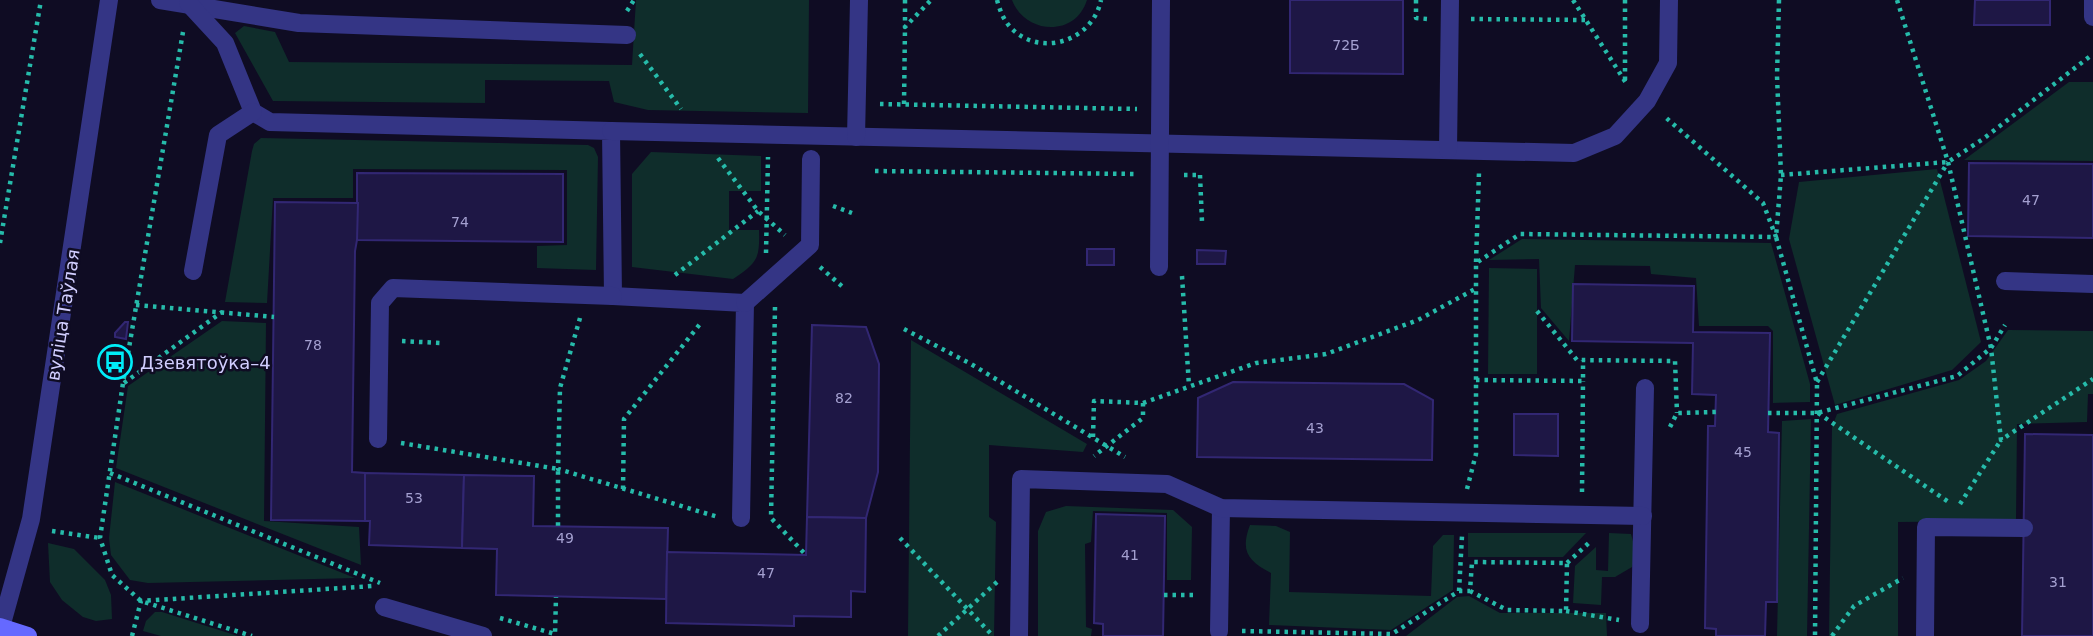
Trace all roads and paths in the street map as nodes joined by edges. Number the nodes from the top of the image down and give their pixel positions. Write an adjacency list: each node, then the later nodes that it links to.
1 (41, 0): 52 (path)
2 (109, 0): 117 (street, вуліца Таўлая)
3 (160, 0): 19 (street)
4 (278, 0): 22 (street)
5 (628, 0): 20 (path)
6 (859, 0): 30 (street)
7 (905, 0): 25 (path)
8 (931, 0): 25 (path)
9 (997, 0): 10 (path)
10 (1101, 0)
11 (1161, 0): 32 (street)
12 (1450, 0): 23 (street)
13 (1573, 0): 24 (path)
14 (1625, 0): 28 (path)
15 (1669, 0): 29 (street)
16 (1779, 0): 46 (path)
17 (1897, 0): 42 (path)
18 (2093, 0): 21 (street)
19 (188, 3): 22 (street); 33 (street); 68 (path)
20 (627, 10)
21 (2093, 17)
22 (277, 19): 26 (street)
23 (1450, 19): 24 (path); 40 (street)
24 (1586, 20): 28 (path)
25 (905, 27): 31 (path)
26 (627, 35): 35 (path)
27 (2093, 54): 42 (path)
28 (1625, 84): 29 (path)
29 (1647, 101): 40 (street); 51 (path)
30 (857, 104): 31 (path); 37 (street)
31 (904, 104): 32 (path)
32 (1159, 109): 38 (street)
33 (253, 112): 34 (street); 57 (street)
34 (611, 131): 35 (street); 64 (street)
35 (699, 133): 36 (street); 48 (path)
36 (768, 135): 37 (street); 49 (path)
37 (856, 138): 38 (street)
38 (1158, 144): 39 (street); 44 (street)
39 (1200, 145): 40 (street); 45 (path)
40 (1448, 150)
41 (811, 159): 53 (street)
42 (1948, 162): 46 (path); 74 (path); 80 (path)
43 (875, 171): 44 (path)
44 (1158, 175): 45 (path); 55 (street)
45 (1200, 175): 50 (path)
46 (1780, 175): 51 (path)
47 (1478, 199): 54 (path)
48 (758, 211): 49 (path); 65 (path)
49 (767, 219): 53 (path); 62 (path)
50 (1202, 222)
51 (1776, 237): 54 (path); 80 (path)
52 (0, 243)
53 (802, 250): 60 (path); 62 (street)
54 (1476, 262): 61 (path)
55 (1158, 267)
56 (1182, 270): 81 (path)
57 (194, 271)
58 (2005, 281): 59 (street)
59 (2093, 284)
60 (844, 288)
61 (1476, 289): 77 (path); 81 (path)
62 (770, 291): 67 (street); 100 (path)
63 (587, 296): 64 (street); 89 (street); 91 (path)
64 (613, 296): 65 (street)
65 (635, 297): 66 (street)
66 (718, 301): 67 (street); 94 (path)
67 (745, 303): 99 (street)
68 (136, 305): 70 (path); 79 (path)
69 (1537, 311): 75 (path)
70 (222, 312): 71 (path); 79 (path)
71 (274, 317)
72 (2005, 325): 74 (path)
73 (904, 329): 83 (path)
74 (1991, 348): 85 (path); 90 (path)
75 (1583, 360): 78 (path); 86 (path)
76 (2093, 379): 90 (path)
77 (1476, 380): 78 (path); 96 (path)
78 (1583, 381): 97 (path)
79 (123, 383): 92 (path)
80 (1817, 383): 85 (path)
81 (1189, 386): 83 (path)
82 (1646, 388): 98 (street)
83 (1143, 403): 93 (path)
84 (1716, 412): 86 (path)
85 (1817, 412): 87 (path); 90 (path); 127 (path)
86 (1677, 413): 88 (path)
87 (1768, 413)
88 (1669, 429)
89 (378, 439): 91 (path)
90 (2001, 439)
91 (558, 469): 94 (path); 101 (path)
92 (110, 473): 107 (path); 112 (path)
93 (1062, 480): 95 (street); 126 (street)
94 (623, 489): 99 (path)
95 (1222, 508): 96 (street); 118 (street)
96 (1463, 512): 97 (street); 108 (path)
97 (1582, 515): 98 (street)
98 (1643, 516): 116 (street)
99 (741, 518): 100 (path)
100 (771, 518): 104 (path)
101 (558, 527)
102 (2024, 528): 105 (street)
103 (900, 538): 114 (path)
104 (806, 555)
105 (1926, 565): 128 (path); 129 (street)
106 (1002, 577): 114 (path)
107 (387, 585)
108 (1459, 591): 109 (path); 119 (path)
109 (1470, 592): 115 (path); 115 (path)
110 (1164, 595): 111 (path)
111 (1204, 595)
112 (141, 601): 121 (path); 122 (path)
113 (384, 607): 123 (street)
114 (968, 611): 124 (path); 125 (path)
115 (1566, 611): 116 (path)
116 (1640, 624)
117 (0, 627): 120 (main road)
118 (1219, 631): 119 (path)
119 (1392, 635)
120 (28, 636)
121 (132, 636)
122 (252, 636)
123 (482, 636)
124 (938, 636)
125 (993, 636)
126 (1019, 636)
127 (1815, 636)
128 (1832, 636)
129 (1925, 636)

